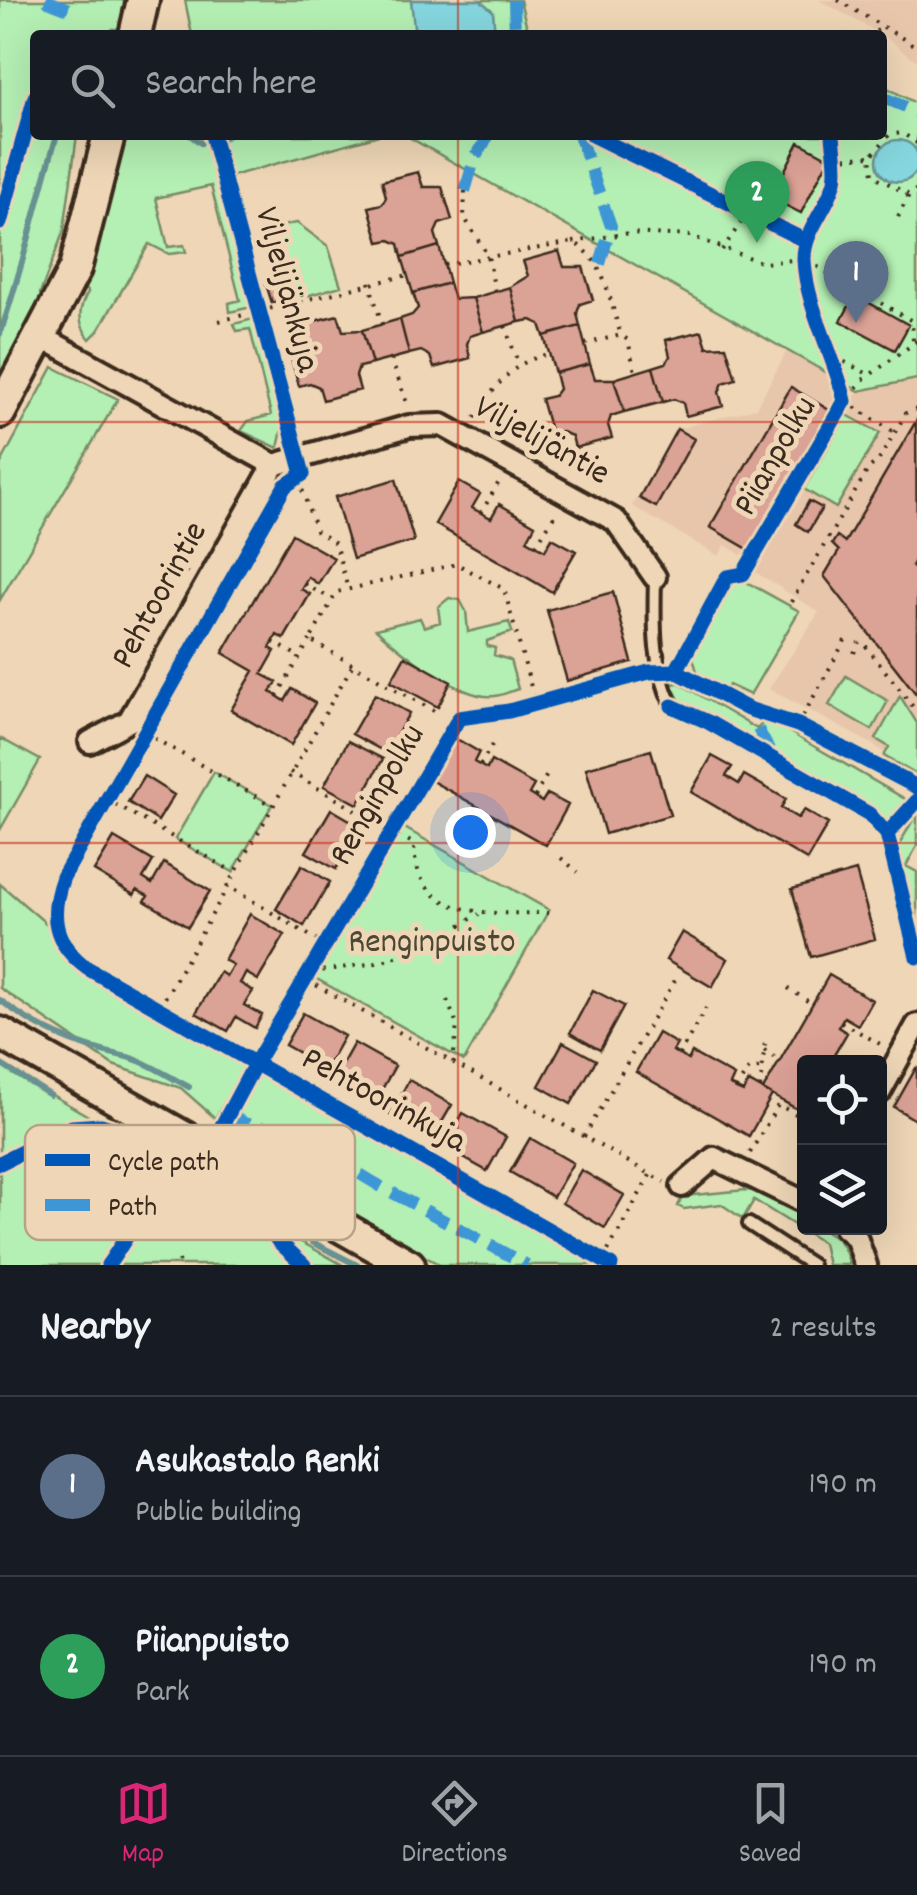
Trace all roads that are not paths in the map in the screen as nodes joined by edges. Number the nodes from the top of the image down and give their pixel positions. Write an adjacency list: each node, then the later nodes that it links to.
1 (142, 0): 2 (street)
2 (136, 30)
3 (108, 140): 4 (street)
4 (42, 337): 5 (street); 6 (street)
5 (0, 412)
6 (274, 466): 7 (street, Viljelijäntie); 9 (street, Pehtoorintie)
7 (655, 578): 8 (lane)
8 (672, 706)
9 (90, 742)
10 (917, 1025): 12 (street)
11 (0, 1033): 13 (street)
12 (887, 1079)
13 (166, 1125)
14 (673, 1184): 15 (street)
15 (797, 1199)
16 (749, 1224): 20 (lane)
17 (355, 1233): 19 (street)
18 (854, 1235): 21 (street)
19 (409, 1265)
20 (812, 1265)
21 (866, 1265)

